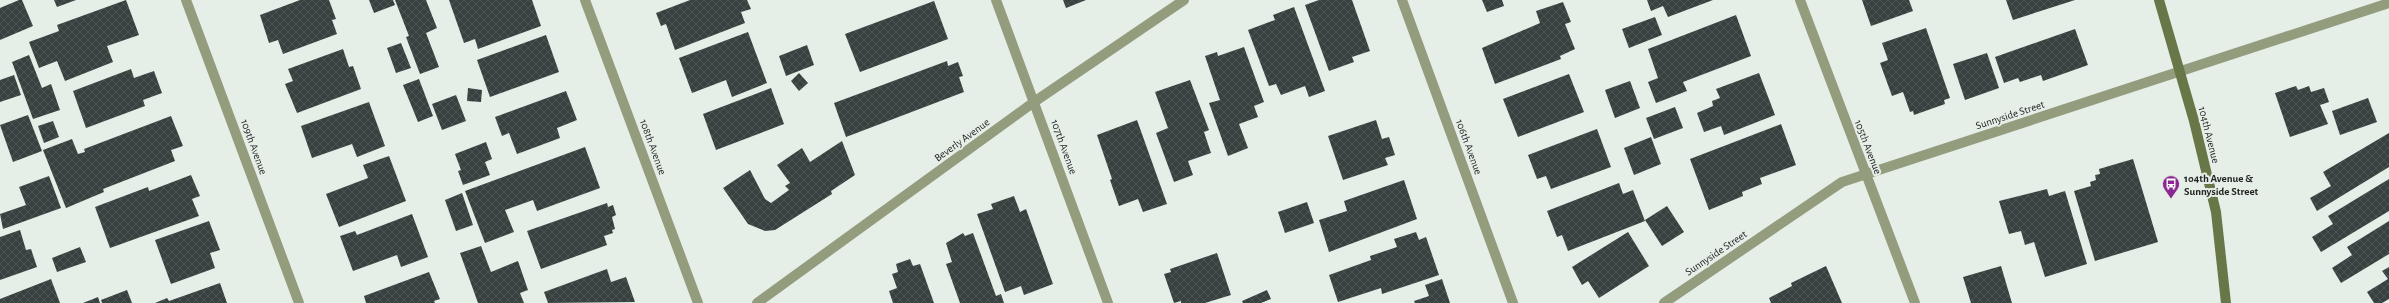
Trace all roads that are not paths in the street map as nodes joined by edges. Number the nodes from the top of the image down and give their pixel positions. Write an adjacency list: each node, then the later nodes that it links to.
1 (186, 0): 12 (street, 109th Avenue)
2 (585, 0): 13 (street, 108th Avenue)
3 (996, 0): 10 (street, 107th Avenue)
4 (1184, 0): 10 (street, Beverly Avenue)
5 (1402, 0): 16 (street, 106th Avenue)
6 (1800, 0): 11 (street, 105th Avenue)
7 (2159, 0): 9 (street, 104th Avenue)
8 (2389, 3): 9 (street, Sunnyside Street)
9 (2180, 72): 11 (street, Sunnyside Street); 19 (street, 104th Avenue)
10 (1034, 102): 14 (street, Beverly Avenue); 15 (street, 107th Avenue)
11 (1865, 174): 17 (street, Sunnyside Street); 18 (street, 105th Avenue)
12 (299, 303)
13 (698, 303)
14 (757, 303)
15 (1108, 303)
16 (1513, 303)
17 (1664, 303)
18 (1915, 303)
19 (2226, 303)

